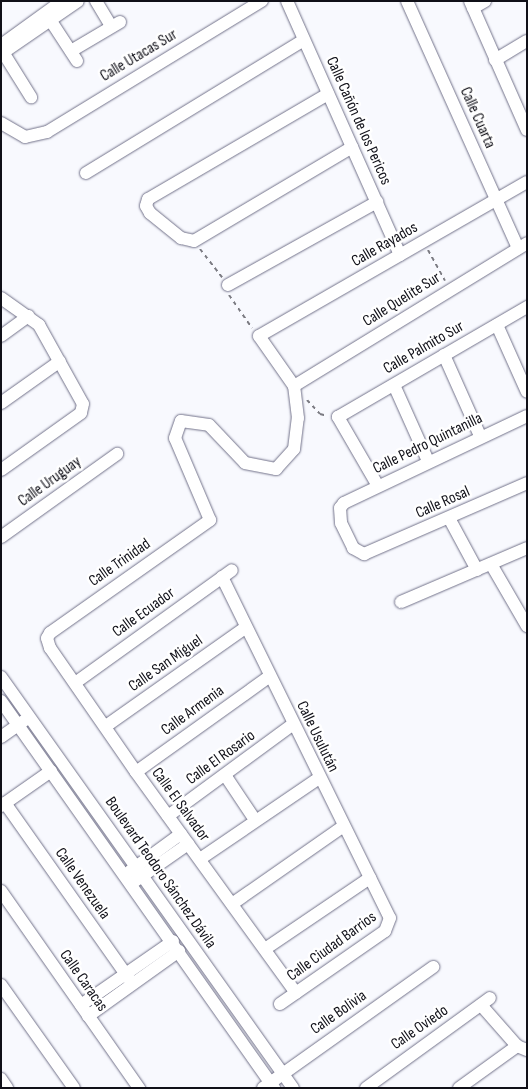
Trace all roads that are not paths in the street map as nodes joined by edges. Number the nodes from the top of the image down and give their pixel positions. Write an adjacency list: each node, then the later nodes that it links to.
1 (62, 1): 9 (street)
2 (78, 1): 9 (street)
3 (96, 1): 9 (street)
4 (262, 1): 17 (street, Calle Utacas Sur)
5 (287, 1): 10 (street, Calle Cañón de los Pericos)
6 (407, 1): 22 (street, Calle Cuarta)
7 (485, 1): 8 (street)
8 (472, 5): 13 (street)
9 (49, 17): 12 (street)
10 (304, 40): 14 (street, Calle Cañón de los Pericos); 20 (street)
11 (527, 41): 13 (street)
12 (2, 51): 15 (street)
13 (495, 60): 16 (street)
14 (328, 94): 19 (street, Calle Cañón de los Pericos); 19 (street)
15 (31, 97)
16 (523, 113): 18 (street)
17 (1, 123)
18 (527, 130)
19 (352, 147): 23 (street, Calle Cañón de los Pericos)
20 (86, 173)
21 (527, 182): 22 (street, Calle Rayados)
22 (496, 201): 24 (street, Calle Cuarta); 25 (street, Calle Rayados)
23 (377, 202): 25 (street, Calle Cañón de los Pericos); 26 (street)
24 (522, 246): 35 (street, Calle Quelite Sur)
25 (400, 255): 35 (street, Calle Rayados)
26 (228, 285)
27 (1, 298): 29 (street)
28 (527, 307): 30 (street, Calle Palmito Sur)
29 (29, 316): 31 (street); 33 (street)
30 (497, 325): 32 (street, Calle Palmito Sur); 36 (street)
31 (1, 336)
32 (444, 355): 34 (street, Calle Palmito Sur); 39 (street)
33 (60, 361): 37 (street); 42 (street)
34 (394, 385): 41 (street); 44 (street, Calle Palmito Sur)
35 (294, 386): 55 (street, Calle Trinidad)
36 (527, 392)
37 (1, 402)
38 (527, 416): 39 (street, Calle Pedro Quintanilla)
39 (480, 436): 41 (street, Calle Pedro Quintanilla)
40 (117, 454): 46 (street, Calle Uruguay)
41 (428, 461): 44 (street, Calle Pedro Quintanilla)
42 (1, 470)
43 (527, 483): 45 (street, Calle Rosal)
44 (378, 486): 48 (street, Calle Pedro Quintanilla)
45 (449, 518): 48 (street, Calle Rosal); 50 (street)
46 (1, 536)
47 (527, 548): 49 (street)
48 (372, 551)
49 (491, 564): 50 (street); 53 (street)
50 (477, 570): 52 (street)
51 (227, 574): 54 (street, Calle Usulután); 58 (street, Calle Ecuador)
52 (401, 602)
53 (525, 620)
54 (245, 628): 56 (street, Calle Usulután); 63 (street, Calle San Miguel)
55 (50, 633): 58 (street, Calle El Salvador)
56 (270, 676): 62 (street, Calle Usulután); 66 (street, Calle Armenia)
57 (1, 677): 60 (street, Boulevard Teodoro Sánchez Dávila)
58 (75, 683): 63 (street, Calle El Salvador)
59 (1, 701): 61 (street, Boulevard Teodoro Sánchez Dávila)
60 (30, 717): 61 (street); 75 (street, Boulevard Teodoro Sánchez Dávila)
61 (18, 725): 64 (street); 65 (street, Boulevard Teodoro Sánchez Dávila)
62 (292, 725): 67 (street, Calle El Rosario); 68 (street, Calle Usulután)
63 (106, 726): 66 (street, Calle El Salvador)
64 (1, 737)
65 (51, 771): 69 (street); 75 (street, Boulevard Teodoro Sánchez Dávila)
66 (136, 772): 70 (street, Calle El Salvador)
67 (226, 775): 70 (street, Calle El Rosario); 71 (street)
68 (319, 778): 71 (street); 72 (street, Calle Usulután)
69 (3, 805): 83 (street, Calle Venezuela)
70 (168, 816): 73 (street, Calle El Salvador)
71 (255, 820): 74 (street)
72 (344, 826): 76 (street, Calle Usulután); 78 (street)
73 (184, 839): 74 (street, Calle El Salvador); 75 (street)
74 (200, 859): 78 (street, Calle El Salvador)
75 (133, 876): 80 (street, Boulevard Teodoro Sánchez Dávila); 89 (street, Boulevard Teodoro Sánchez Dávila)
76 (370, 878): 79 (street, Calle Usulután); 81 (street)
77 (1, 891): 87 (street, Calle Caracas)
78 (232, 904): 81 (street, Calle El Salvador)
79 (387, 910): 85 (street, Calle Ciudad Barrios)
80 (176, 946): 83 (street); 91 (street, Boulevard Teodoro Sánchez Dávila)
81 (265, 949): 85 (street, Calle El Salvador)
82 (433, 967): 89 (street, Calle Bolivia)
83 (129, 978): 87 (street)
84 (1, 985): 94 (street)
85 (296, 994): 86 (street, Calle Ciudad Barrios)
86 (280, 1004)
87 (84, 1011): 95 (street, Calle Caracas)
88 (522, 1048): 92 (street, Calle Oviedo); 97 (street)
89 (282, 1072): 91 (street, Calle Bolivia); 96 (street, Boulevard Teodoro Sánchez Dávila)
90 (1, 1079): 93 (street)
91 (269, 1086)
92 (367, 1086)
93 (7, 1088)
94 (74, 1088)
95 (139, 1088)
96 (293, 1088)
97 (459, 1088)

